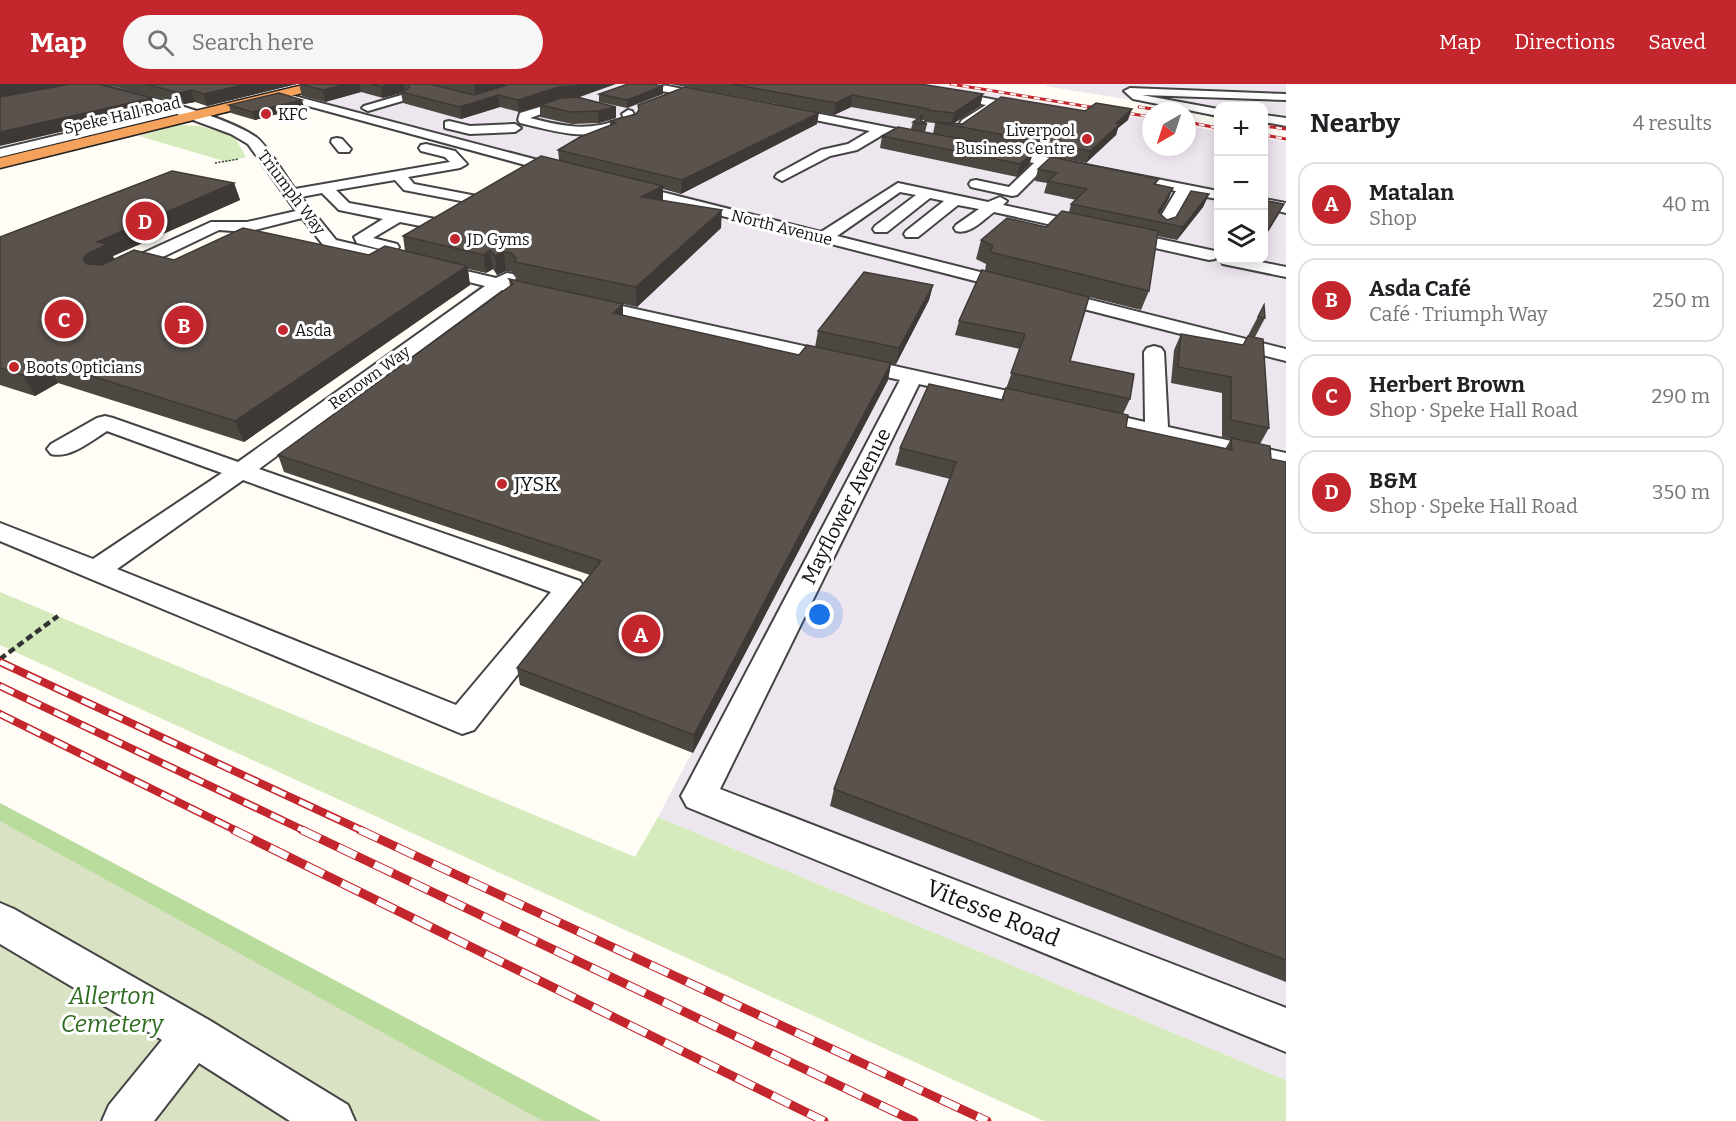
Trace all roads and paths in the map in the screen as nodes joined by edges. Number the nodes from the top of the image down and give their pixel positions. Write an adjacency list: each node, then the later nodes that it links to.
1 (81, 84): 6 (street, Triumph Way)
2 (323, 84): 8 (highway, Speke Hall Road)
3 (641, 84): 7 (street)
4 (893, 84): 34 (street)
5 (1130, 84): 10 (street)
6 (94, 87): 11 (street); 20 (street, Triumph Way)
7 (682, 88): 13 (street); 16 (street)
8 (305, 89): 12 (highway, Speke Hall Road); 19 (street)
9 (408, 89): 19 (street)
10 (1286, 90)
11 (71, 92)
12 (279, 95): 26 (highway, Speke Hall Road); 42 (street)
13 (724, 96)
14 (1137, 97): 15 (street); 18 (street); 21 (street)
15 (1286, 97)
16 (666, 99)
17 (585, 103): 24 (street)
18 (1286, 104)
19 (368, 108): 23 (street)
20 (175, 111): 26 (street, Triumph Way); 35 (street, Speke Hall Road)
21 (1214, 111)
22 (1286, 111): 25 (street)
23 (396, 112)
24 (628, 112)
25 (1268, 115)
26 (196, 116): 37 (highway, Speke Hall Road); 54 (street, Triumph Way)
27 (1268, 117): 28 (street)
28 (1286, 121)
29 (439, 122): 32 (street)
30 (336, 124): 40 (street)
31 (880, 125): 31 (street); 31 (street); 43 (street)
32 (515, 128)
33 (1020, 144): 34 (street)
34 (981, 145): 39 (street)
35 (0, 153)
36 (238, 159): 38 (path)
37 (0, 163)
38 (215, 163)
39 (1040, 166): 45 (street); 50 (street); 51 (street)
40 (429, 170): 41 (street); 44 (street)
41 (398, 175): 46 (street); 60 (street)
42 (583, 176)
43 (782, 177)
44 (450, 179)
45 (1077, 179)
46 (364, 181): 49 (street); 55 (street)
47 (606, 182): 71 (street, North Avenue)
48 (966, 182): 51 (street)
49 (326, 188): 54 (street); 65 (street)
50 (1185, 188): 53 (street); 67 (street)
51 (1012, 192): 61 (street)
52 (928, 193): 56 (street); 69 (street); 71 (street)
53 (1211, 193)
54 (291, 194): 63 (street, Triumph Way)
55 (378, 197)
56 (956, 199): 61 (street); 70 (street)
57 (1268, 202): 59 (street)
58 (1268, 203): 62 (street)
59 (1286, 203)
60 (431, 207)
61 (991, 207): 68 (street); 73 (street)
62 (1286, 208)
63 (306, 213): 76 (street); 77 (street, Triumph Way)
64 (455, 216): 66 (street)
65 (397, 217): 66 (street); 72 (street)
66 (441, 225): 72 (street)
67 (1163, 226)
68 (962, 228)
69 (881, 229)
70 (912, 234)
71 (824, 237): 79 (street, North Avenue)
72 (411, 243): 77 (street, Renown Way)
73 (1214, 256)
74 (1248, 264): 75 (street)
75 (1286, 272)
76 (103, 278)
77 (498, 284): 80 (street, Triumph Way); 84 (street, Renown Way)
78 (1154, 352): 81 (street)
79 (1286, 356)
80 (912, 376): 81 (street, Triumph Way); 89 (street, Mayflower Avenue)
81 (1156, 431): 83 (street, Triumph Way)
82 (59, 449): 84 (street)
83 (1286, 460)
84 (241, 471): 86 (street, Renown Way); 86 (street)
85 (0, 531): 86 (street)
86 (96, 570)
87 (58, 616): 88 (path)
88 (0, 659)
89 (699, 796): 91 (street, Vitesse Road)
90 (0, 922): 92 (street)
91 (1286, 1030)
92 (194, 1035): 93 (street); 94 (street)
93 (125, 1121)
94 (332, 1121)

